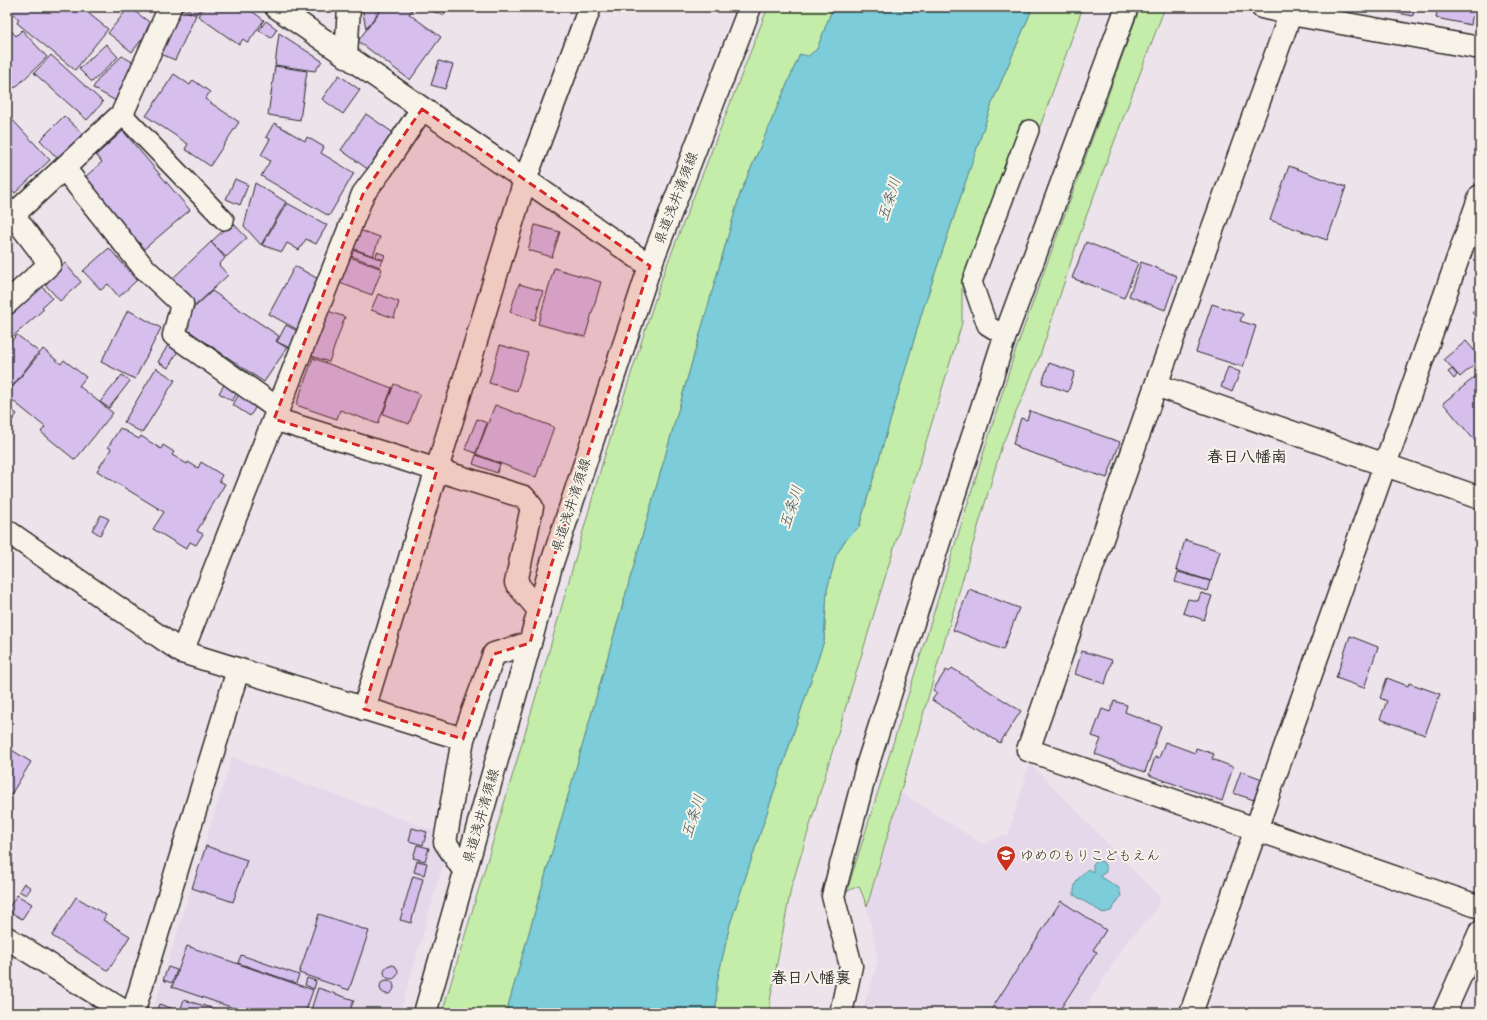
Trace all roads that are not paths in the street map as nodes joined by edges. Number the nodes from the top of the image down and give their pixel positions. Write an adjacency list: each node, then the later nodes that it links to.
1 (170, 7): 12 (street)
2 (276, 7): 10 (street)
3 (349, 7): 10 (street)
4 (590, 7): 15 (street)
5 (750, 7): 19 (street, 県道浅井清須線)
6 (1127, 7): 21 (street)
7 (1262, 7): 8 (street)
8 (1292, 11): 9 (street); 22 (street)
9 (1480, 48)
10 (346, 56): 11 (street)
11 (422, 109): 15 (street); 23 (street)
12 (122, 114): 14 (street); 18 (lane)
13 (1029, 130): 21 (lane)
14 (64, 168): 17 (street); 23 (street)
15 (525, 180): 19 (street); 25 (street)
16 (1480, 196): 24 (street)
17 (10, 212): 20 (street)
18 (224, 220)
19 (650, 266): 28 (street, 県道浅井清須線)
20 (7, 303)
21 (1005, 336): 42 (street)
22 (1156, 385): 24 (street); 34 (street)
23 (276, 414): 25 (street); 30 (street)
24 (1385, 465): 26 (street); 34 (street)
25 (436, 470): 28 (street); 32 (street)
26 (1480, 498)
27 (7, 531): 30 (street)
28 (539, 610): 29 (street, 県道浅井清須線)
29 (530, 643): 33 (street); 35 (street, 県道浅井清須線)
30 (182, 652): 31 (street)
31 (238, 670): 32 (street); 40 (street)
32 (364, 709): 33 (street)
33 (463, 739): 35 (street)
34 (1256, 829): 36 (street); 43 (street)
35 (465, 872): 41 (street, 県道浅井清須線)
36 (1480, 908)
37 (1480, 932): 44 (street)
38 (7, 938): 39 (street)
39 (127, 1013)
40 (133, 1013)
41 (425, 1013)
42 (841, 1013)
43 (1191, 1013)
44 (1444, 1013)

